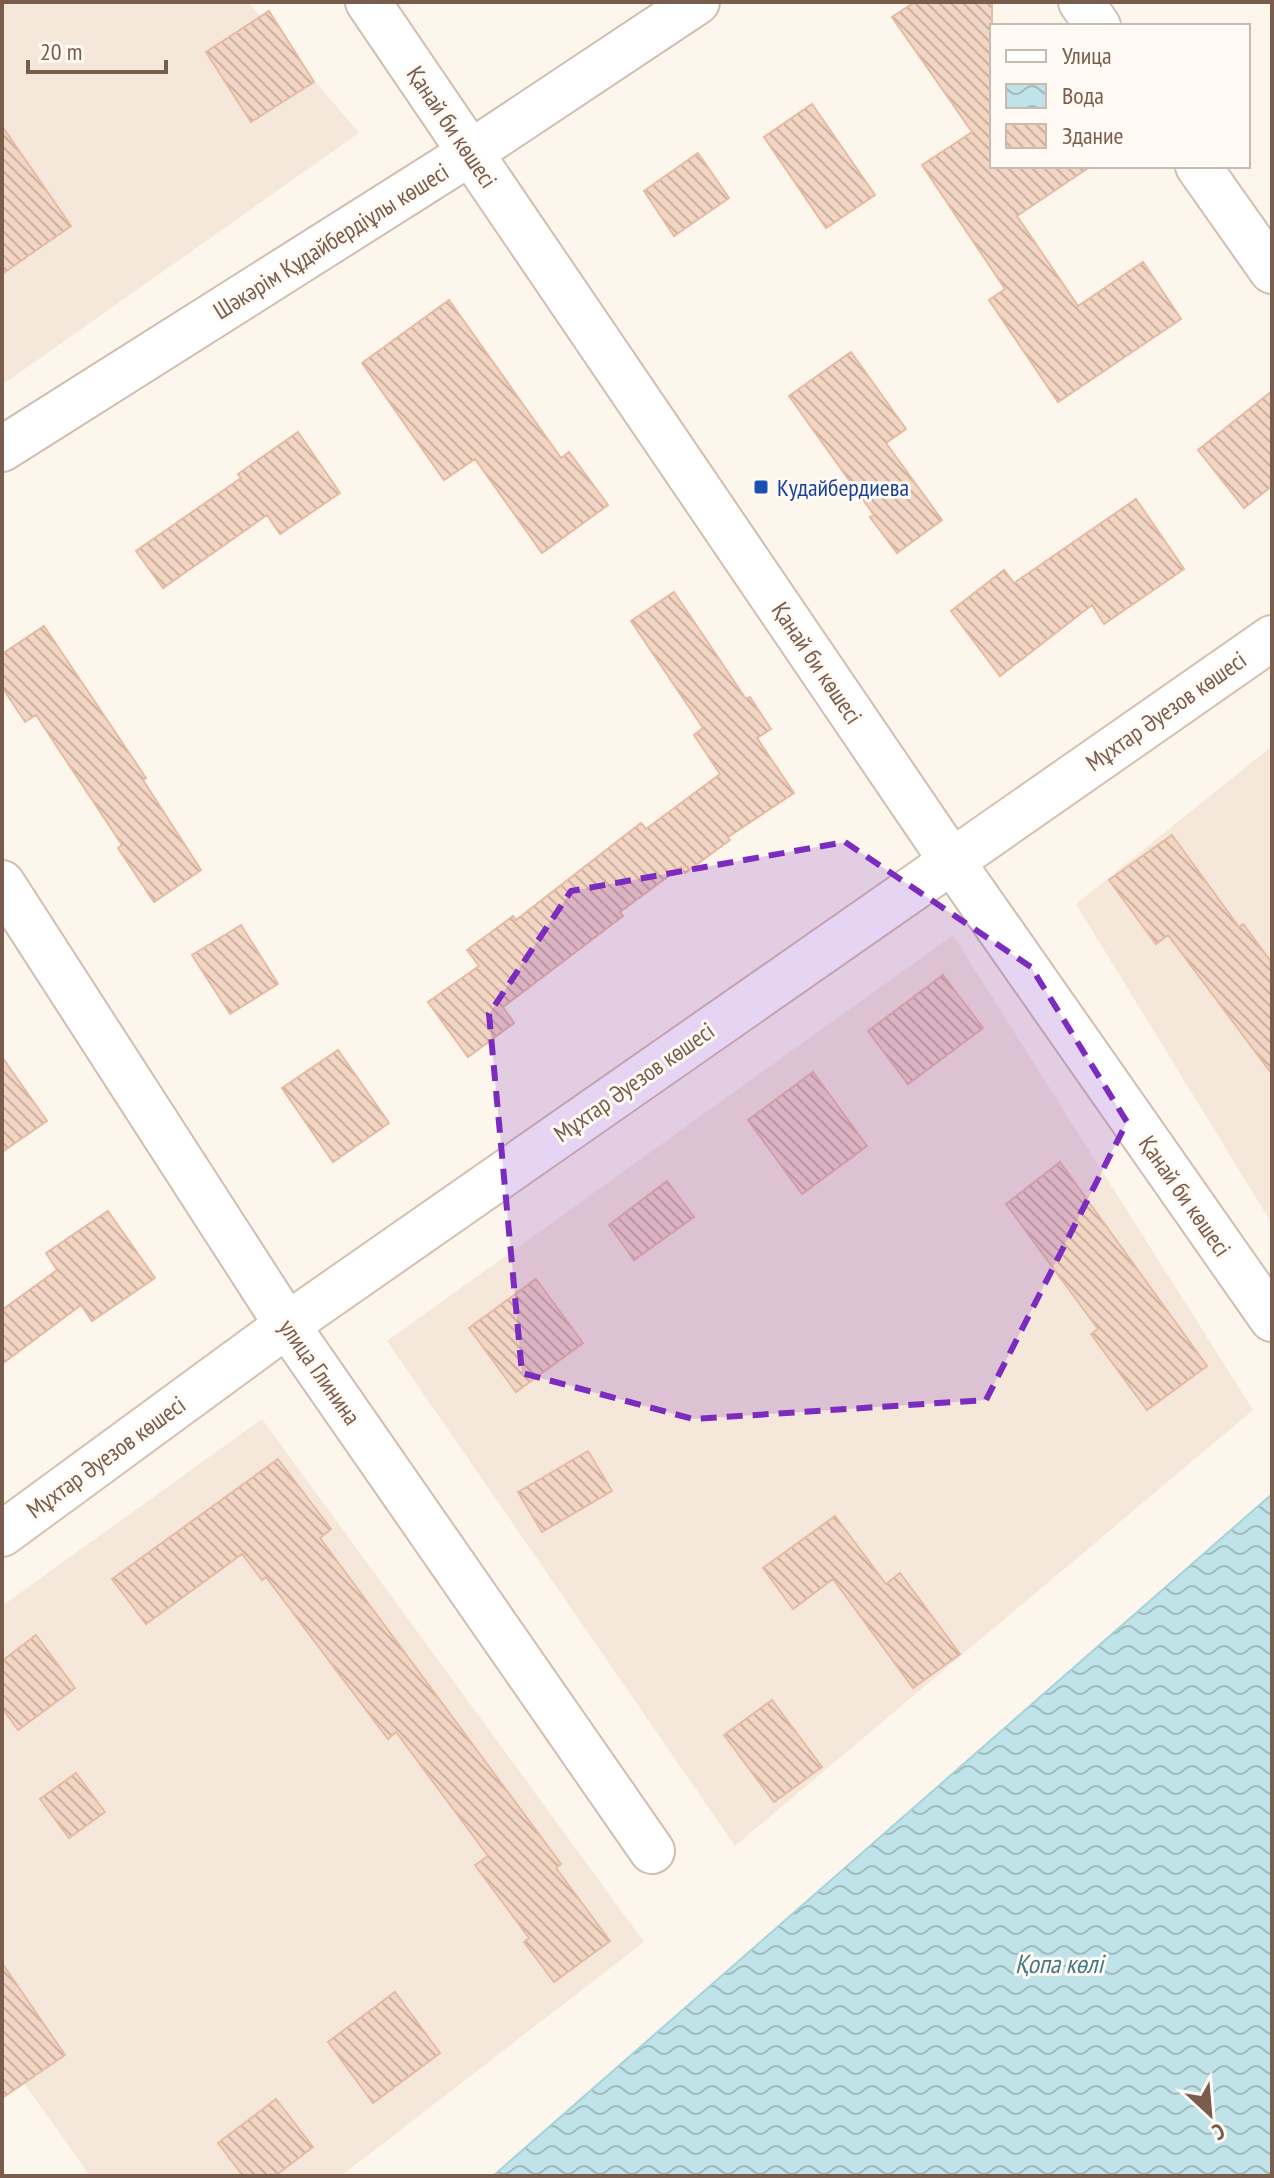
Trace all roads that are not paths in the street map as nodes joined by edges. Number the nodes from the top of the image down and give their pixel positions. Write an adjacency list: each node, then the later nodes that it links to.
1 (368, 2): 5 (street, Қанай би көшесі)
2 (697, 2): 5 (street, Шәкәрім Құдайбердіұлы көшесі)
3 (1081, 2): 4 (street)
4 (1097, 24)
5 (470, 153): 8 (street, Шәкәрім Құдайбердіұлы көшесі); 10 (street, Қанай би көшесі)
6 (1199, 168): 7 (street)
7 (1272, 271)
8 (2, 449)
9 (1272, 638): 10 (street, Мұхтар Әуезов көшесі)
10 (951, 860): 12 (street, Қанай би көшесі); 13 (street, Мұхтар Әуезов көшесі)
11 (2, 883): 13 (street, улица Глинина)
12 (1272, 1319)
13 (287, 1325): 14 (street, Мұхтар Әуезов көшесі); 15 (street, улица Глинина)
14 (2, 1534)
15 (652, 1851)

